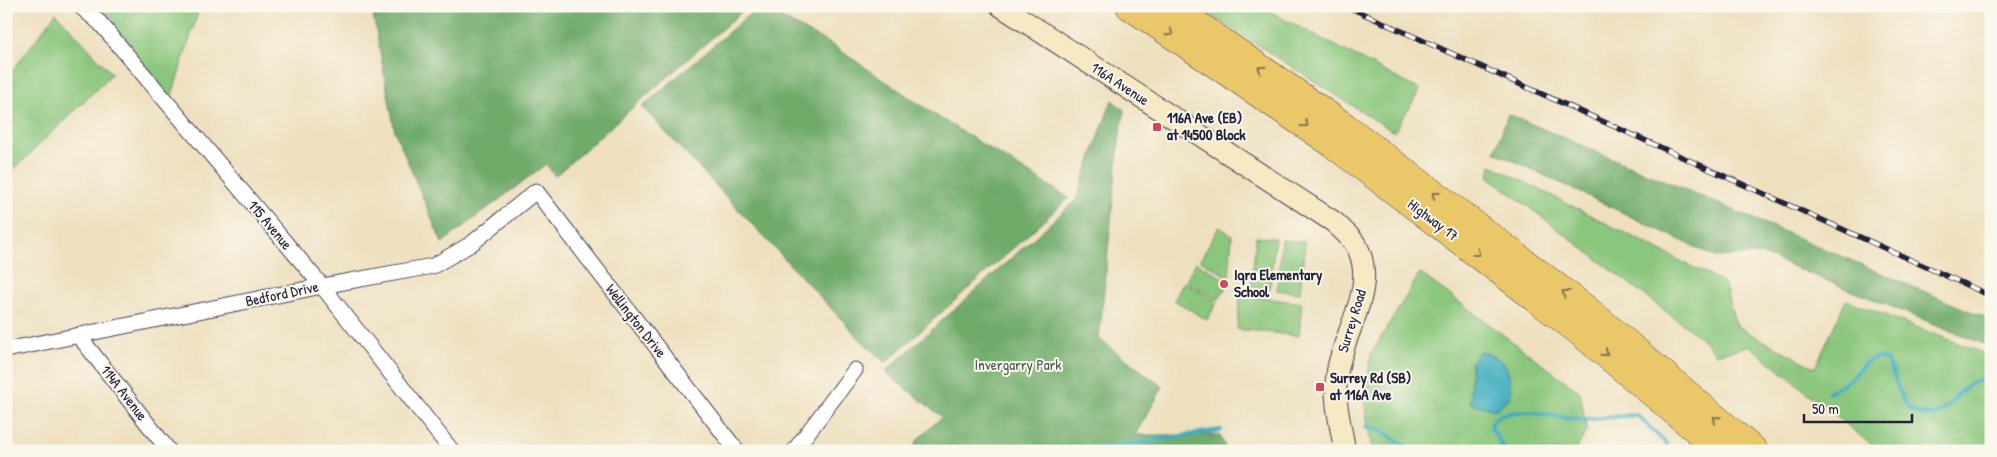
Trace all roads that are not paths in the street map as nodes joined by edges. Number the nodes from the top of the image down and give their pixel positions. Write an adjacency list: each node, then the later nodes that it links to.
1 (80, 6): 7 (street, 115 Avenue)
2 (1001, 6): 6 (street, 116A Avenue)
3 (1130, 6): 16 (highway, Highway 17, one-way to 16)
4 (1170, 6): 17 (highway, Highway 17, one-way to 4)
5 (536, 191): 7 (street, Bedford Drive); 13 (street, Wellington Drive)
6 (1359, 250): 15 (street, Surrey Road)
7 (322, 286): 8 (street, Bedford Drive); 12 (street, 115 Avenue)
8 (79, 336): 9 (street, Bedford Drive); 11 (street, 114A Avenue)
9 (6, 350)
10 (855, 370): 14 (street)
11 (169, 451)
12 (452, 451)
13 (737, 451)
14 (794, 451)
15 (1345, 451)
16 (1722, 451)
17 (1754, 451)

